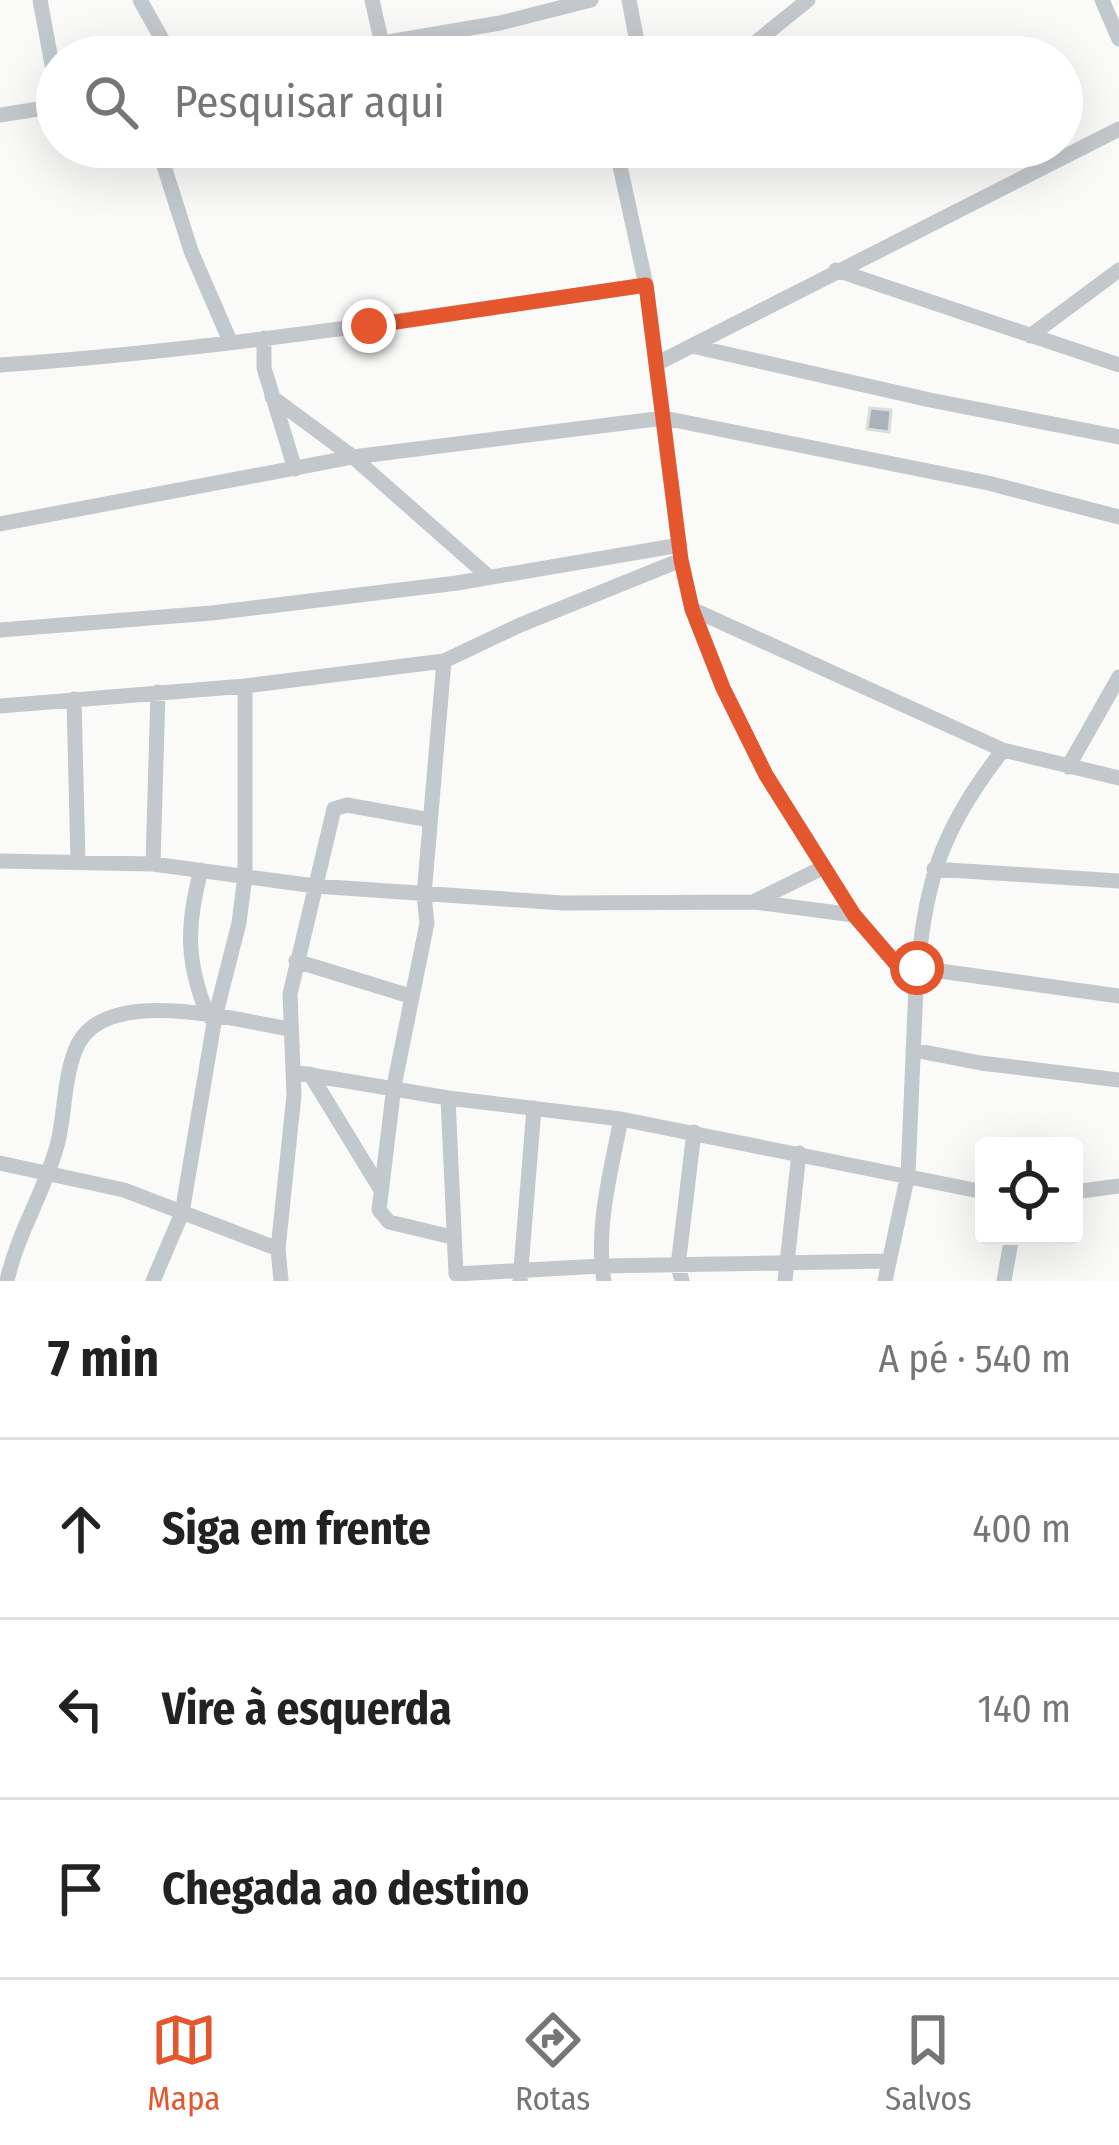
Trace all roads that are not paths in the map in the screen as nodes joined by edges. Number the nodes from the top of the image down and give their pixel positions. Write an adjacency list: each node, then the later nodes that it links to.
1 (40, 0): 8 (street)
2 (140, 0): 9 (street)
3 (372, 0): 10 (street)
4 (591, 0): 11 (street)
5 (629, 0): 12 (street)
6 (808, 0): 13 (street)
7 (1102, 0): 14 (street)
8 (47, 36)
9 (160, 36)
10 (381, 36)
11 (444, 36)
12 (636, 36)
13 (763, 36)
14 (1119, 39)
15 (36, 109): 16 (street)
16 (0, 115)
17 (1119, 129): 18 (street)
18 (1083, 151)
19 (165, 168): 27 (street)
20 (620, 168): 24 (street)
21 (1048, 168): 22 (street)
22 (836, 270): 25 (street); 28 (street)
23 (1119, 270): 25 (street)
24 (646, 285): 26 (street); 29 (street)
25 (1030, 335): 31 (street)
26 (264, 338): 27 (street); 32 (street)
27 (237, 341): 30 (street); 32 (street)
28 (692, 346): 29 (street); 35 (street)
29 (658, 363): 34 (street)
30 (0, 365)
31 (1119, 365)
32 (264, 368): 33 (street)
33 (272, 397): 36 (street); 37 (street)
34 (664, 418): 36 (street); 38 (street); 40 (street)
35 (1119, 437)
36 (353, 457): 37 (street); 41 (street)
37 (295, 469): 39 (street)
38 (1119, 517)
39 (0, 524)
40 (681, 552): 41 (street); 42 (street); 44 (street)
41 (489, 578): 43 (street)
42 (692, 609): 50 (street); 57 (street)
43 (0, 630)
44 (444, 661): 46 (street); 53 (street)
45 (1119, 676): 51 (street)
46 (245, 686): 47 (street); 60 (street)
47 (158, 692): 48 (street); 56 (street)
48 (74, 699): 49 (street); 55 (street)
49 (0, 706)
50 (1003, 750): 51 (street); 58 (street)
51 (1068, 766): 52 (street)
52 (1119, 778)
53 (430, 820): 62 (street); 63 (street)
54 (0, 861): 55 (street)
55 (78, 862): 56 (street)
56 (153, 864): 59 (street)
57 (822, 868): 64 (street); 65 (street)
58 (934, 868): 61 (street); 67 (street)
59 (201, 870): 60 (street); 71 (street)
60 (245, 876): 62 (street); 71 (street)
61 (1119, 881)
62 (315, 886): 63 (street); 66 (street)
63 (424, 895): 64 (street); 69 (street)
64 (754, 902): 65 (street)
65 (854, 915): 68 (street)
66 (296, 961): 69 (street); 72 (street)
67 (917, 968): 68 (street); 70 (street)
68 (916, 987): 73 (street)
69 (410, 996): 76 (street)
70 (1119, 996)
71 (212, 1017): 72 (street); 83 (street); 89 (street)
72 (290, 1029): 74 (street)
73 (913, 1050): 75 (street); 84 (street)
74 (302, 1073): 76 (street); 86 (street); 92 (street)
75 (1119, 1081)
76 (394, 1086): 77 (street); 86 (street)
77 (448, 1098): 78 (street); 90 (street)
78 (534, 1108): 79 (street); 97 (street)
79 (621, 1119): 80 (street); 95 (street)
80 (694, 1132): 81 (street); 96 (street)
81 (799, 1153): 84 (street); 94 (street)
82 (0, 1163): 83 (street)
83 (48, 1173): 89 (street); 98 (street)
84 (908, 1174): 87 (street); 93 (street)
85 (1119, 1186): 88 (street)
86 (380, 1190): 90 (street)
87 (975, 1190)
88 (1083, 1191)
89 (182, 1213): 92 (street); 100 (street)
90 (452, 1237): 99 (street)
91 (1010, 1245): 103 (street)
92 (278, 1249): 101 (street)
93 (888, 1262): 94 (street); 102 (street)
94 (785, 1272): 96 (street)
95 (603, 1274): 96 (street); 97 (street)
96 (680, 1274)
97 (521, 1275): 99 (street)
98 (5, 1277)
99 (455, 1278)
100 (153, 1281)
101 (281, 1281)
102 (885, 1281)
103 (1004, 1281)

